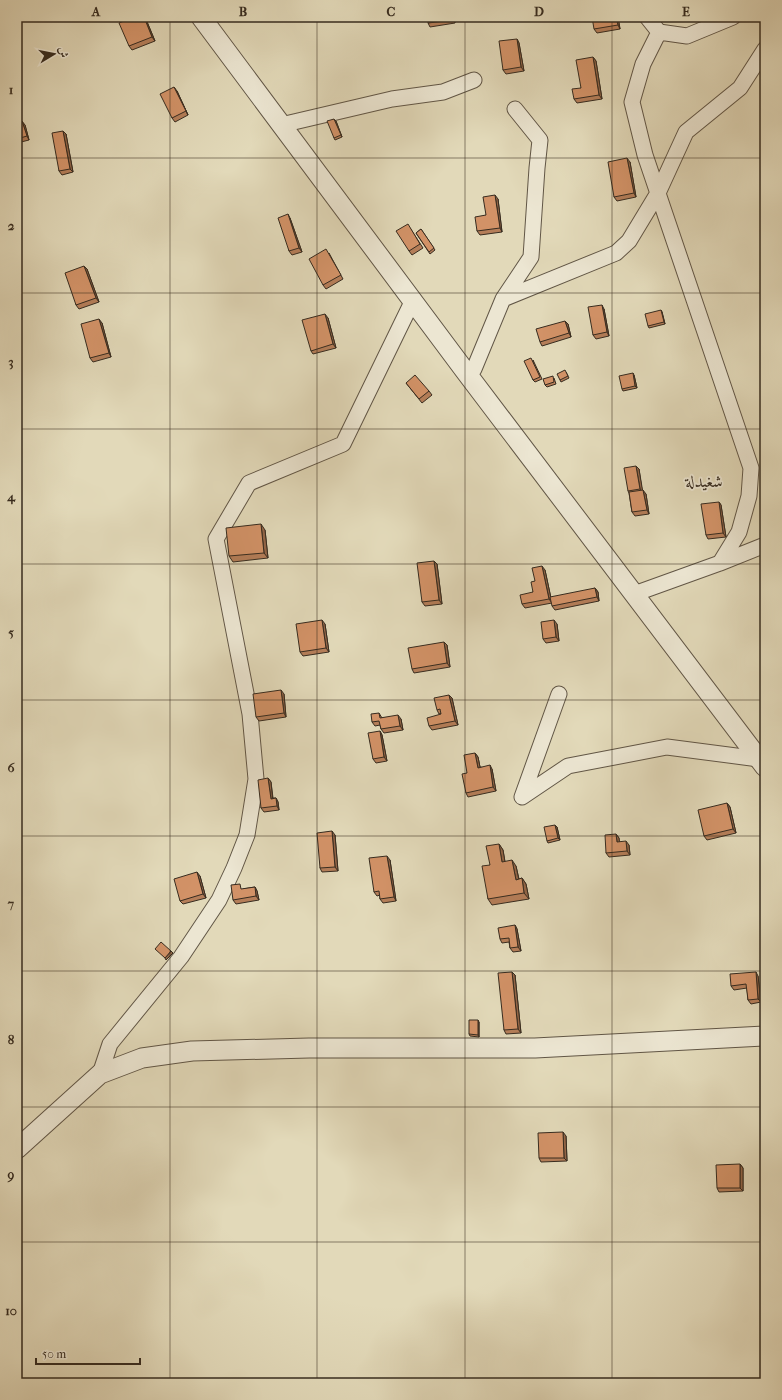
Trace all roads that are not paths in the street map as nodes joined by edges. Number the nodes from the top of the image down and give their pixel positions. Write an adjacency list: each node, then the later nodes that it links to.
1 (201, 17): 8 (street)
2 (647, 17): 4 (street)
3 (733, 17): 4 (street)
4 (659, 32): 9 (street)
5 (765, 49): 9 (street)
6 (474, 80): 8 (street)
7 (515, 108): 10 (street)
8 (281, 125): 11 (street)
9 (658, 193): 10 (street); 14 (street)
10 (503, 298): 12 (street)
11 (413, 300): 12 (street); 19 (street)
12 (465, 371): 15 (street)
13 (765, 545): 14 (street)
14 (720, 563): 15 (street)
15 (634, 594): 17 (street)
16 (559, 694): 17 (street)
17 (762, 763)
18 (765, 1036): 19 (street)
19 (100, 1074): 20 (street)
20 (17, 1149)

